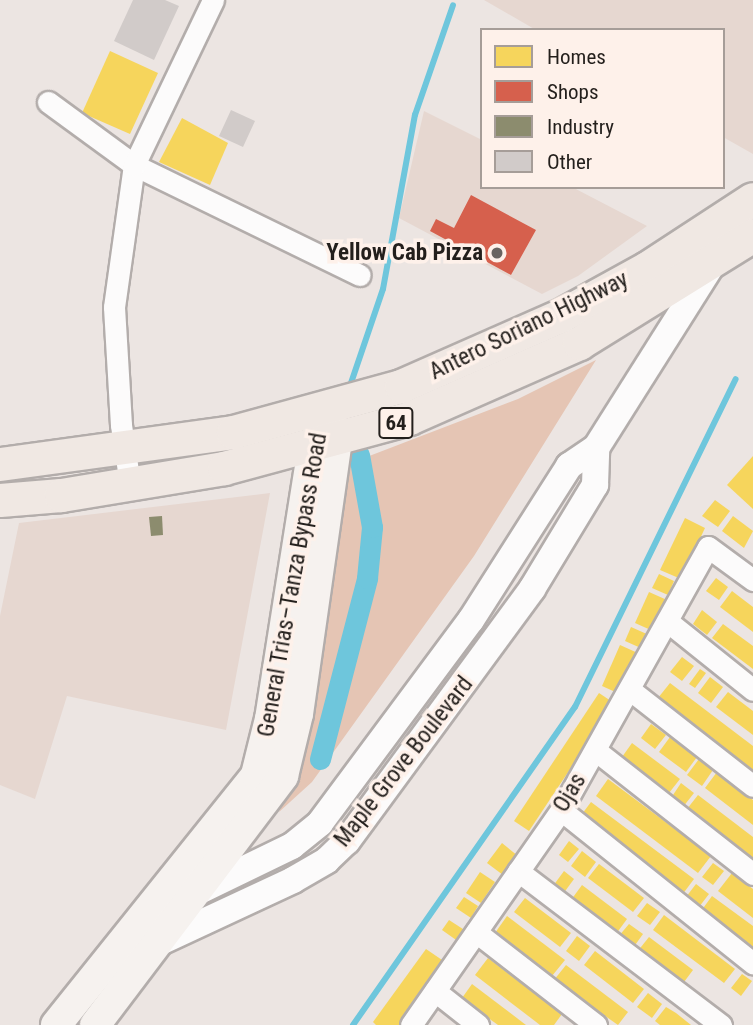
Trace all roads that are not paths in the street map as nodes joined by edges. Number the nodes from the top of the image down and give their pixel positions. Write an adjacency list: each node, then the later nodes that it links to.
1 (213, 0): 3 (street)
2 (48, 102): 3 (street)
3 (134, 164): 7 (street); 11 (street)
4 (753, 199): 8 (main road, Antero Soriano Highway / 64)
5 (753, 234): 6 (main road, Antero Soriano Highway / 64)
6 (715, 260): 9 (main road, Antero Soriano Highway / 64); 10 (street, Maple Grove Boulevard)
7 (360, 275)
8 (328, 409): 9 (main road, General Trias–Tanza Bypass Road); 11 (main road, Antero Soriano Highway / 64)
9 (325, 444): 13 (main road, Antero Soriano Highway / 64); 24 (main road, General Trias–Tanza Bypass Road); 26 (main road, General Trias–Tanza Bypass Road)
10 (596, 448): 24 (street, Maple Grove Boulevard); 26 (street, Maple Grove Boulevard)
11 (124, 450): 12 (main road, Antero Soriano Highway / 64); 13 (street)
12 (0, 464)
13 (130, 484): 14 (main road, Antero Soriano Highway / 64)
14 (0, 500)
15 (751, 574): 16 (street, Ojas)
16 (667, 621): 17 (street, Ojas); 18 (street)
17 (629, 689): 19 (street, Ojas); 20 (street)
18 (753, 690)
19 (595, 750): 21 (street, Ojas); 23 (street)
20 (753, 786)
21 (561, 810): 22 (street, Ojas); 27 (street)
22 (518, 871): 25 (street, Ojas); 34 (street)
23 (753, 874)
24 (192, 894): 26 (main road, General Trias–Tanza Bypass Road)
25 (476, 932): 28 (street, Ojas); 33 (street)
26 (146, 935): 29 (main road, Maple Grove Boulevard); 30 (main road, Maple Grove Boulevard)
27 (753, 963)
28 (435, 992): 31 (street, Ojas); 32 (street)
29 (56, 1025)
30 (95, 1025)
31 (411, 1025)
32 (478, 1025)
33 (596, 1025)
34 (721, 1025)

